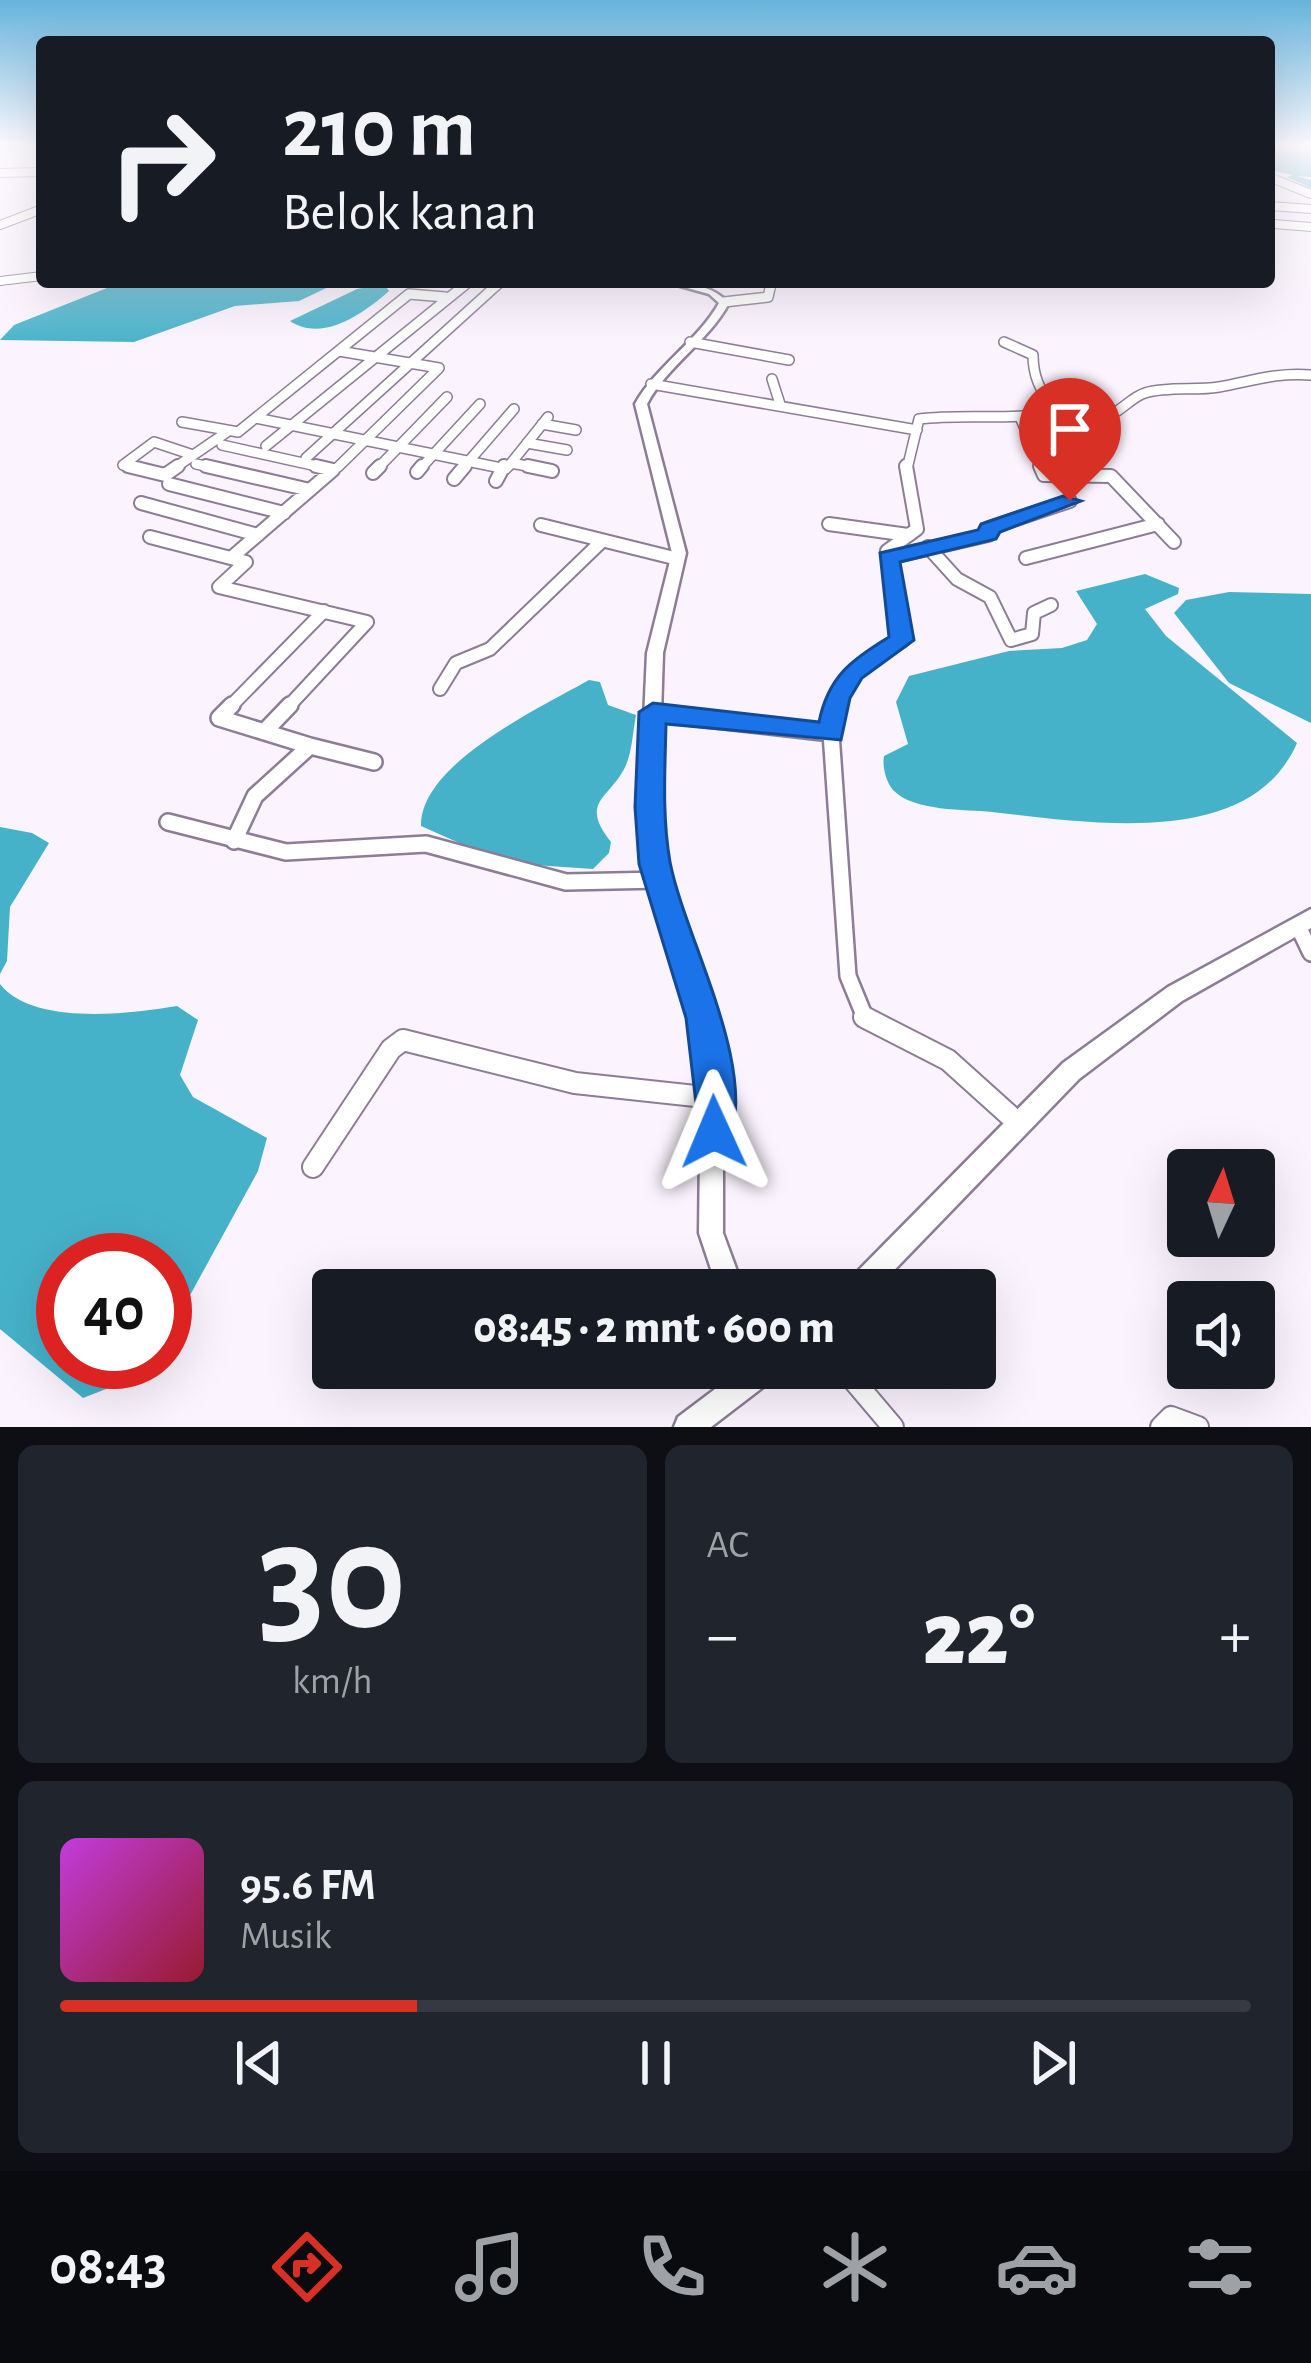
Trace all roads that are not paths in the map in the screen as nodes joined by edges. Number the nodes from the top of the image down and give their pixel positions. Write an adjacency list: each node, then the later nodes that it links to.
1 (28, 214): 5 (street)
2 (1311, 214): 3 (street)
3 (1275, 215)
4 (1275, 216): 6 (street)
5 (0, 225)
6 (1311, 227)
7 (36, 277): 8 (street)
8 (0, 280)
9 (461, 288): 13 (street)
10 (494, 288): 20 (street)
11 (696, 288): 14 (street)
12 (770, 288): 14 (street)
13 (445, 298): 17 (street); 18 (street)
14 (724, 302): 16 (street)
15 (1004, 341): 28 (street)
16 (690, 342): 19 (street); 23 (street)
17 (338, 351): 18 (street); 30 (street)
18 (371, 357): 20 (street); 32 (street)
19 (789, 360)
20 (411, 363): 35 (street); 38 (street)
21 (1311, 375): 28 (street)
22 (772, 379): 26 (street)
23 (650, 384): 26 (street); 72 (street)
24 (447, 397): 42 (street)
25 (480, 404): 44 (street)
26 (780, 404): 34 (street)
27 (514, 410): 47 (street)
28 (1063, 410): 29 (street)
29 (1020, 417): 34 (street); 36 (street)
30 (256, 418): 32 (street); 37 (street)
31 (182, 422): 37 (street)
32 (290, 426): 35 (street); 41 (street)
33 (576, 430): 40 (street)
34 (916, 430): 64 (street)
35 (330, 435): 38 (street); 45 (street)
36 (1027, 436): 39 (street); 61 (street)
37 (224, 438): 46 (street); 56 (street)
38 (364, 440): 42 (street); 49 (street)
39 (1096, 441)
40 (527, 443): 43 (street); 48 (street)
41 (266, 446)
42 (398, 447): 44 (street); 51 (street)
43 (566, 450)
44 (434, 454): 47 (street); 52 (street)
45 (306, 458)
46 (195, 459): 46 (street); 56 (street)
47 (471, 460): 48 (street); 53 (street)
48 (509, 465): 50 (street); 54 (street)
49 (338, 467)
50 (552, 471)
51 (373, 472)
52 (417, 472)
53 (454, 479)
54 (496, 482)
55 (170, 484): 59 (street)
56 (310, 490): 59 (street)
57 (1070, 501): 68 (street)
58 (141, 503): 63 (street)
59 (284, 513): 63 (street)
60 (829, 524): 64 (street)
61 (1158, 524): 67 (street); 71 (street)
62 (542, 526): 66 (street)
63 (258, 535): 69 (street)
64 (908, 535): 70 (street)
65 (149, 537): 69 (street)
66 (601, 542): 72 (street); 75 (street)
67 (1174, 542)
68 (928, 547): 70 (street); 73 (street)
69 (231, 558): 74 (street)
70 (888, 558): 78 (street)
71 (1026, 558)
72 (678, 559): 76 (street)
73 (1051, 605)
74 (324, 611): 77 (street); 77 (street)
75 (440, 689)
76 (653, 712): 78 (street); 83 (street)
77 (264, 732): 79 (street)
78 (831, 733): 87 (street)
79 (310, 746): 80 (street); 82 (street)
80 (374, 762)
81 (168, 822): 82 (street)
82 (234, 841): 83 (street)
83 (661, 880): 86 (street)
84 (1305, 922): 85 (street); 87 (street)
85 (1311, 953)
86 (716, 1098): 88 (street); 89 (street)
87 (1018, 1124): 90 (street)
88 (314, 1168)
89 (724, 1269)
90 (877, 1269)
91 (738, 1389): 93 (street)
92 (861, 1389): 94 (street)
93 (688, 1427)
94 (893, 1427)
95 (1161, 1427): 96 (street)
96 (1198, 1427)

